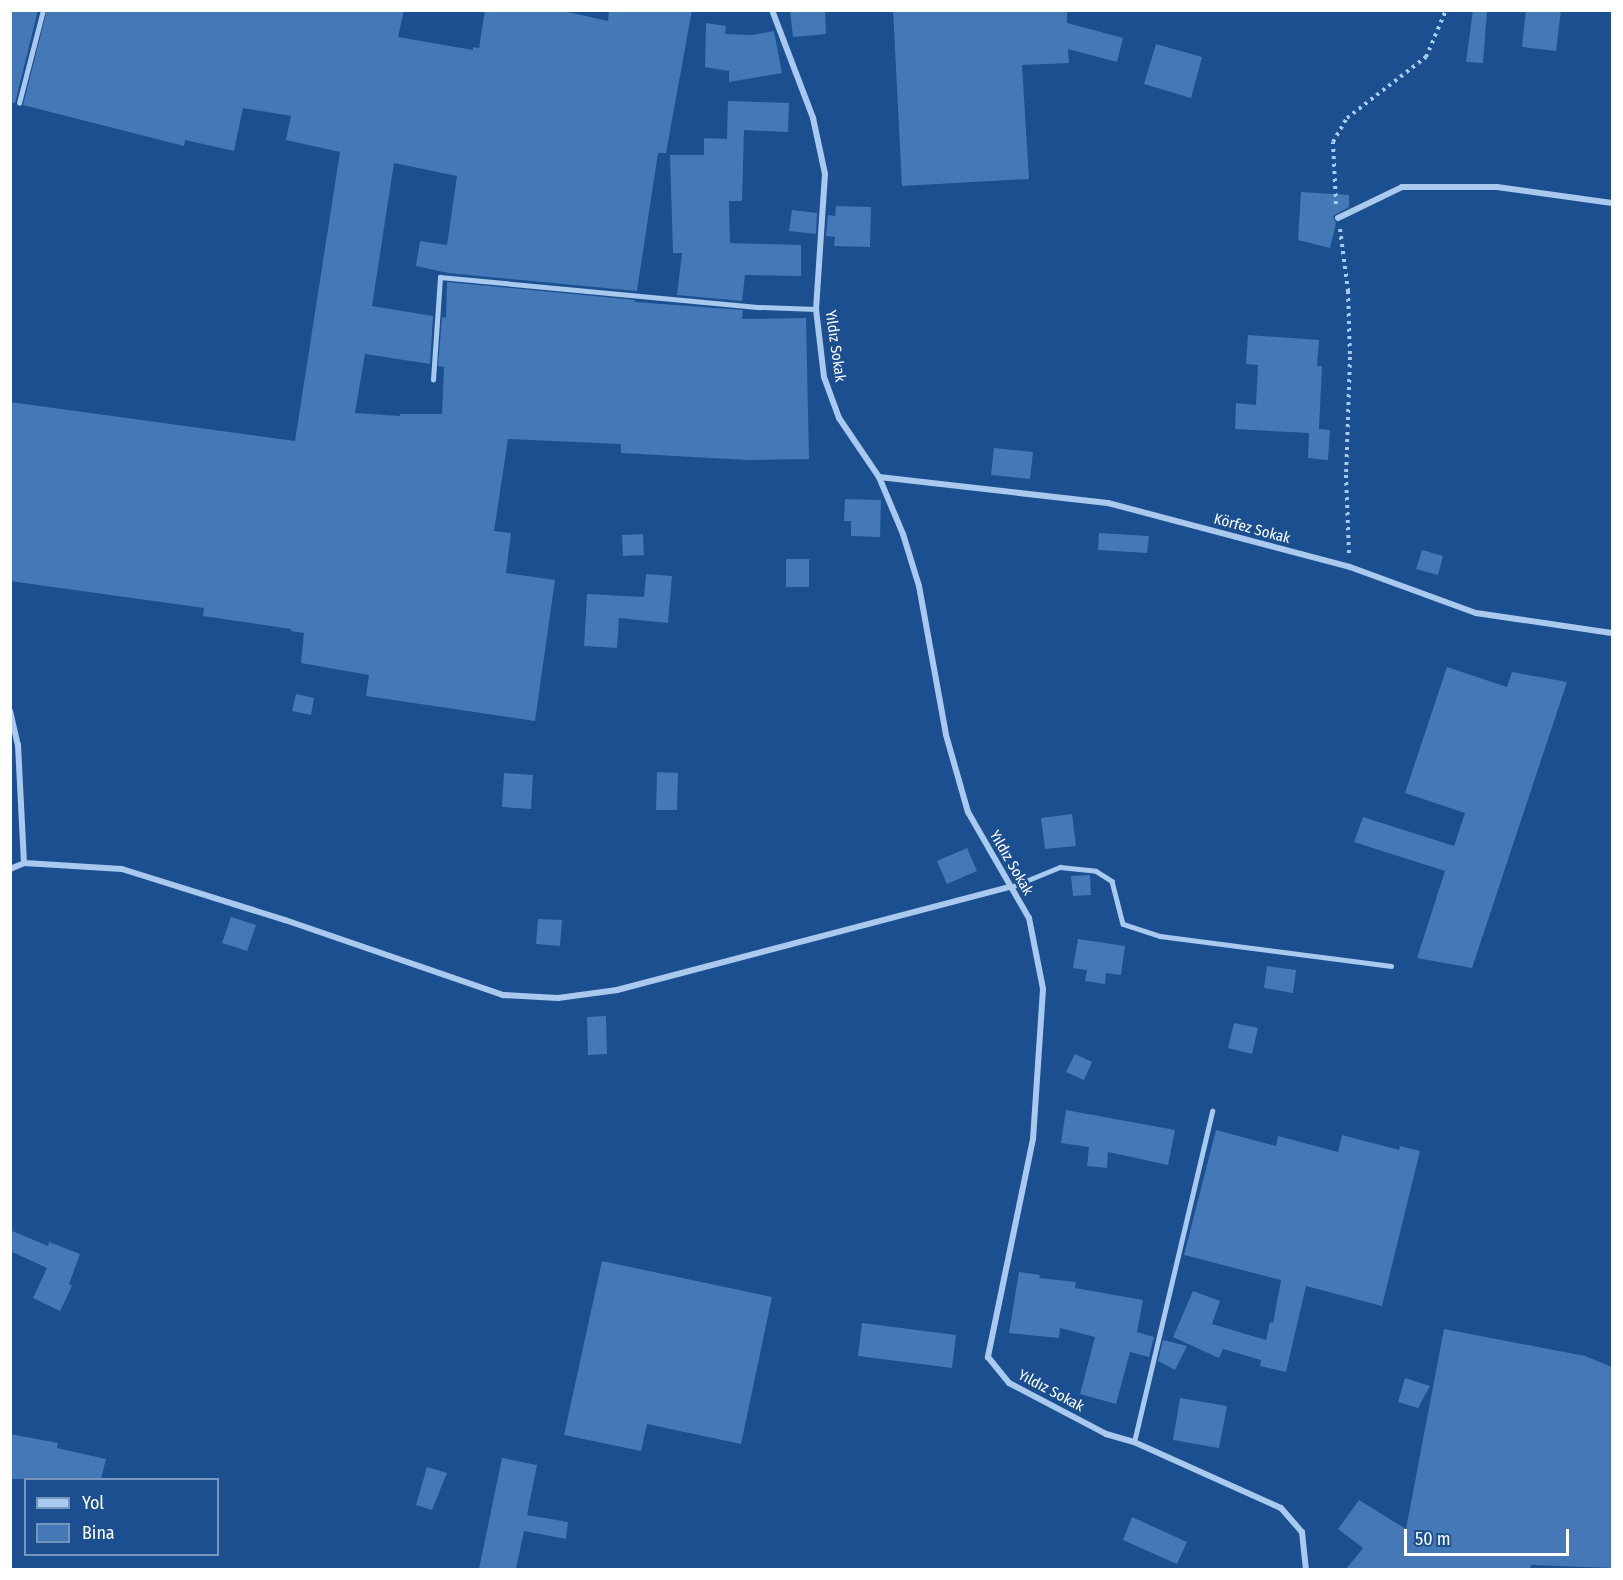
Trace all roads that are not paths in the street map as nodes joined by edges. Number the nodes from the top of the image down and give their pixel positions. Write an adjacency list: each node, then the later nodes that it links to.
1 (43, 10): 3 (lane)
2 (772, 10): 6 (street, Yıldız Sokak)
3 (18, 103)
4 (1612, 203): 5 (street)
5 (1338, 218)
6 (816, 309): 7 (lane); 8 (street, Yıldız Sokak)
7 (433, 380)
8 (879, 477): 9 (street, Körfez Sokak); 13 (street, Yıldız Sokak)
9 (1612, 633)
10 (10, 711): 11 (street)
11 (24, 863): 12 (street); 13 (street)
12 (10, 869)
13 (1011, 887): 14 (lane); 16 (street, Yıldız Sokak)
14 (1391, 966)
15 (1212, 1111): 16 (lane)
16 (1134, 1442): 17 (street, Yıldız Sokak)
17 (1306, 1569)

